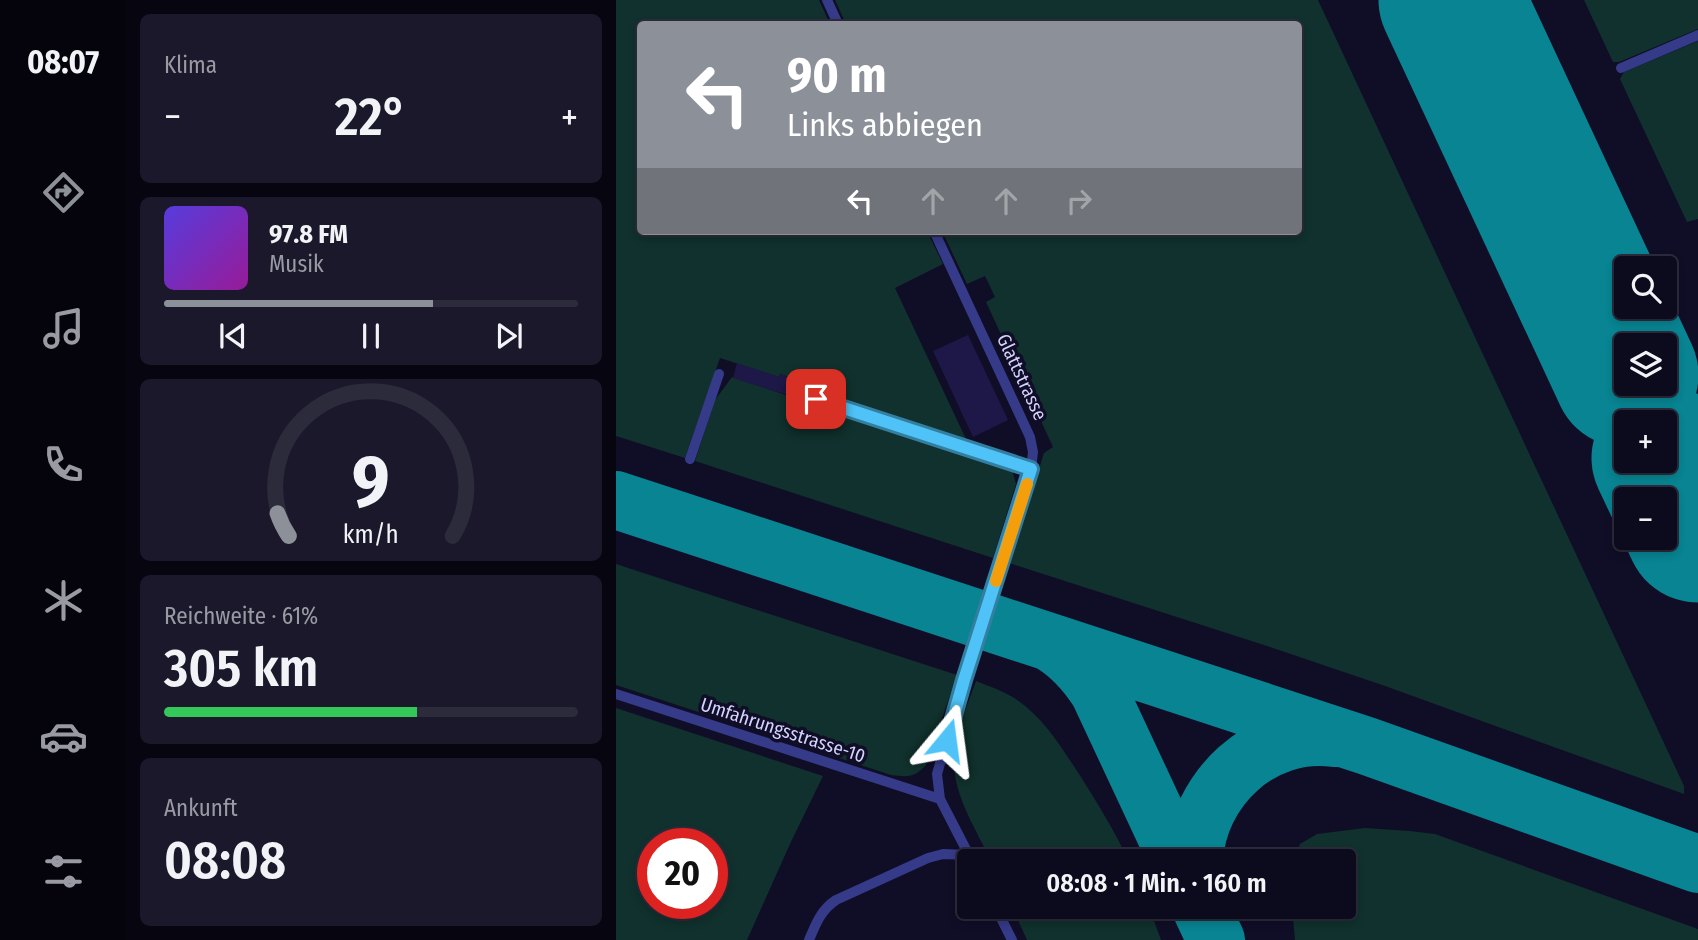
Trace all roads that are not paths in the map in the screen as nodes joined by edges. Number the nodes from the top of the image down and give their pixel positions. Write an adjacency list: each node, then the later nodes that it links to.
1 (827, 0): 2 (lane)
2 (837, 21)
3 (1698, 36): 4 (lane)
4 (1621, 68)
5 (936, 235): 9 (lane, Glattstrasse)
6 (719, 374): 8 (lane)
7 (816, 399): 9 (lane)
8 (690, 459)
9 (1031, 469): 11 (lane, Glattstrasse)
10 (616, 694): 11 (lane, Umfahrungsstrasse-10)
11 (940, 799): 12 (lane, Glattstrasse)
12 (965, 849)
13 (957, 856): 15 (lane)
14 (1002, 919): 16 (lane)
15 (809, 940)
16 (1012, 940)

